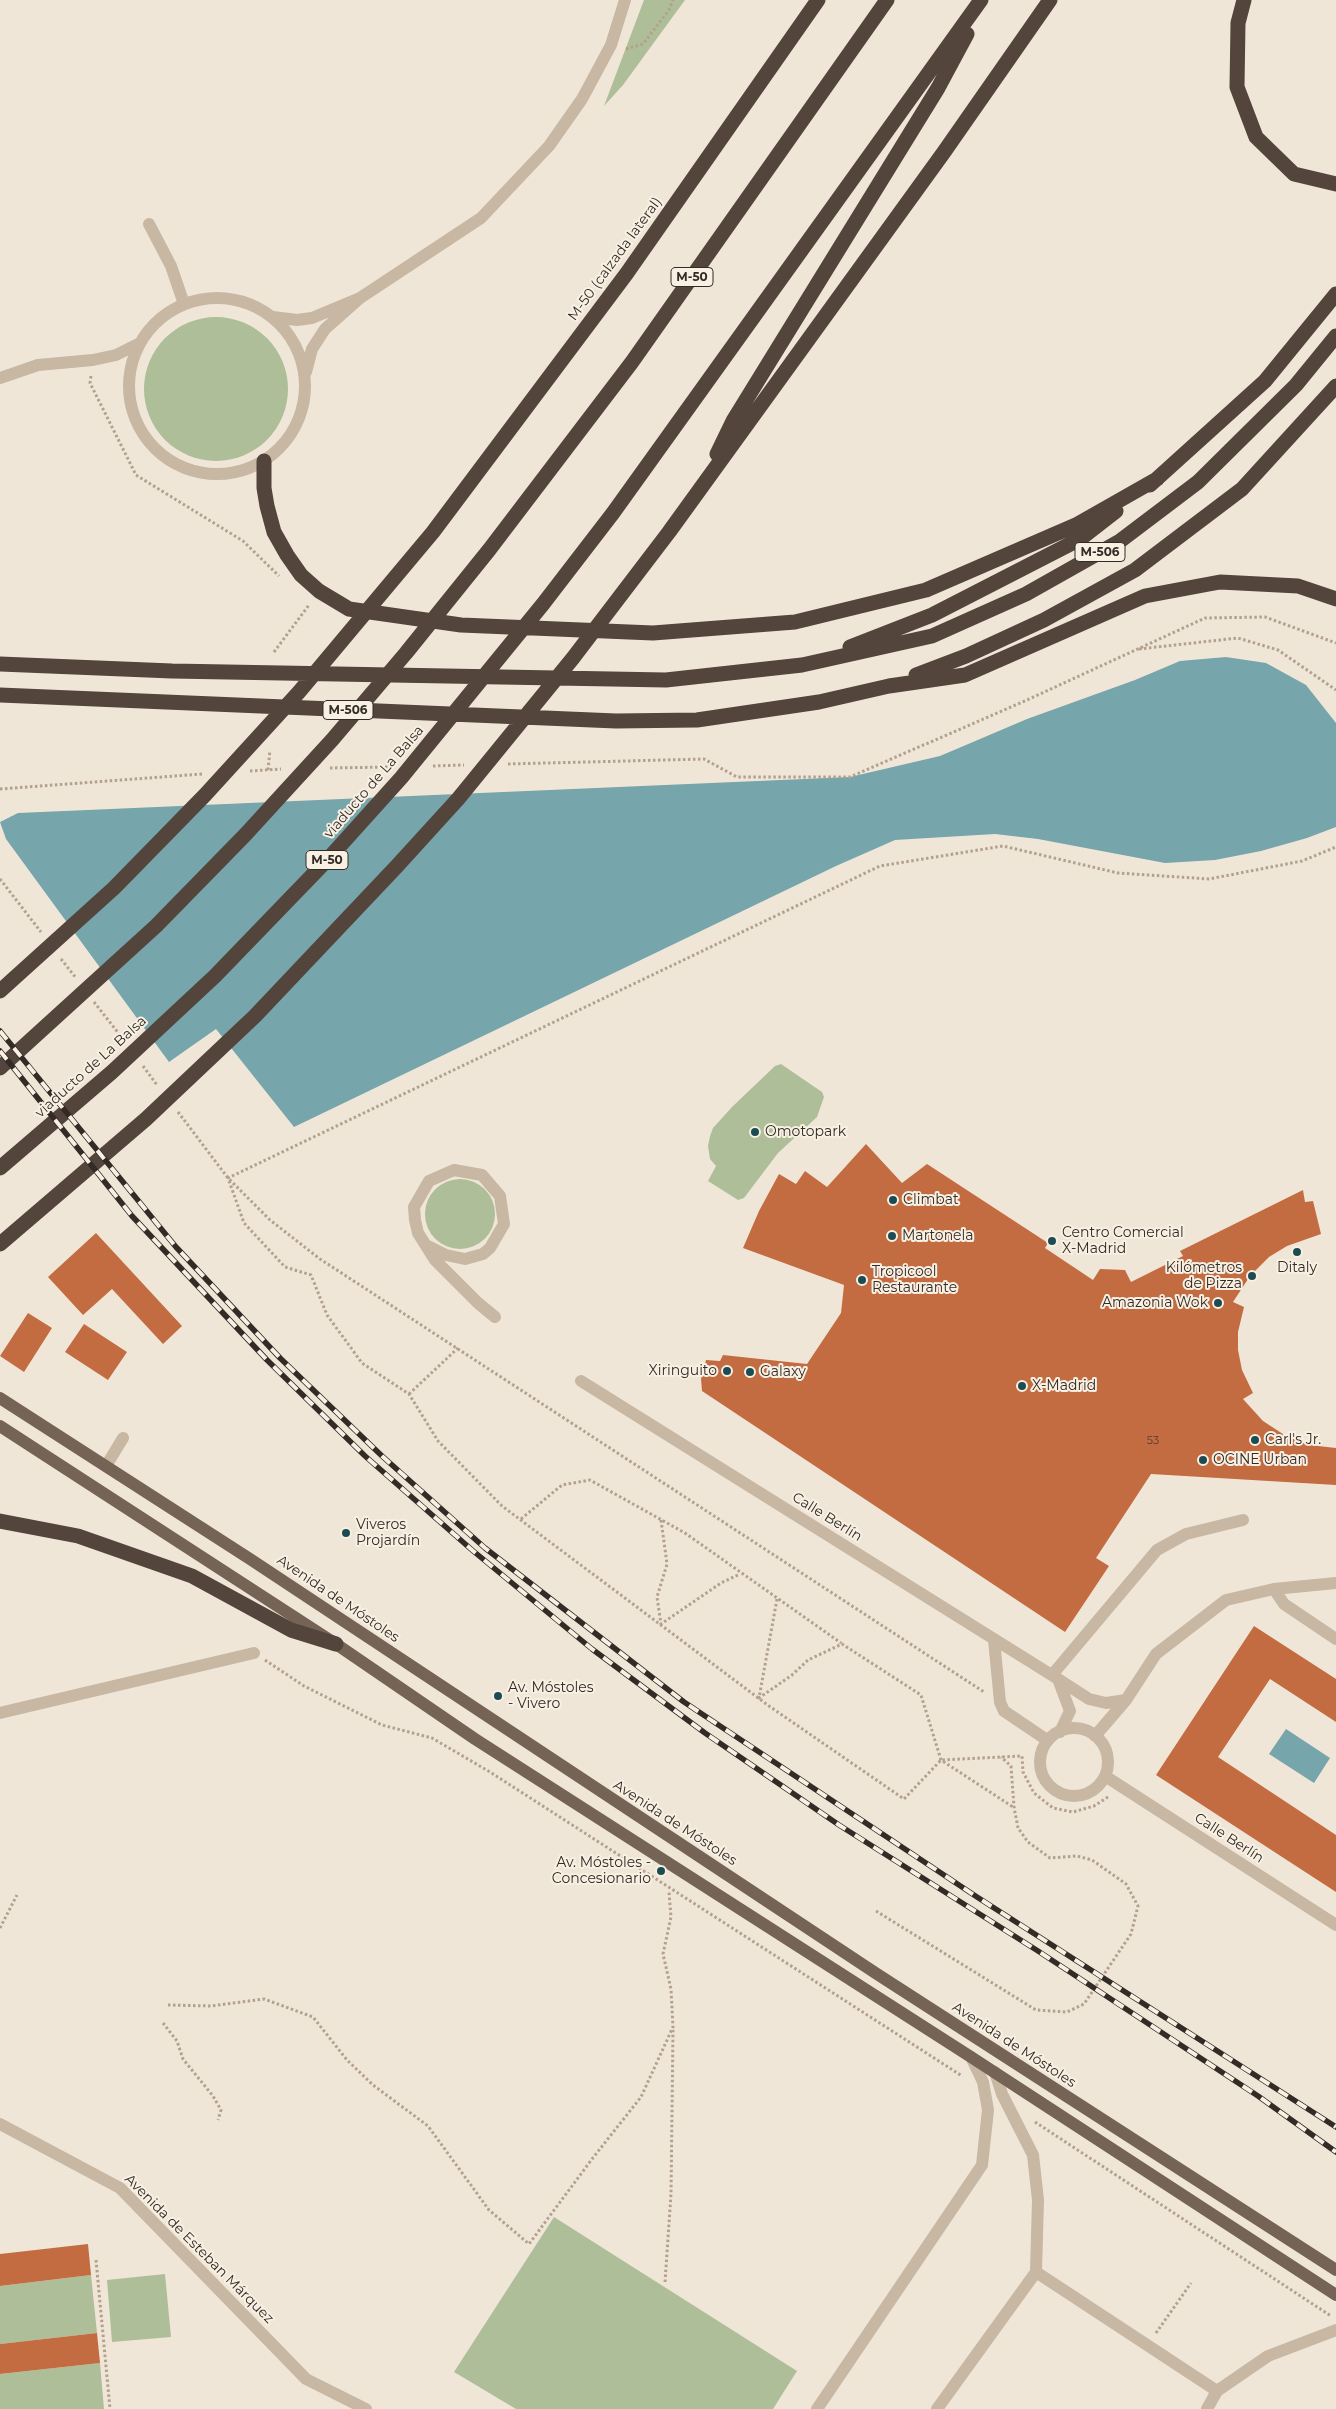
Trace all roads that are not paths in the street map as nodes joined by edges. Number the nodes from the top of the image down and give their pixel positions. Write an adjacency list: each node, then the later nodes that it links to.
1 (625, 0): 11 (street)
2 (818, 0): 27 (highway, M-50 (calzada lateral))
3 (887, 0): 28 (highway, M-50)
4 (981, 0): 29 (highway, viaducto de La Balsa / M-50)
5 (986, 0): 21 (highway)
6 (1050, 0): 21 (highway)
7 (1244, 0): 8 (highway)
8 (1336, 184)
9 (149, 224): 12 (street)
10 (1336, 294): 20 (highway)
11 (360, 298): 13 (street); 16 (street)
12 (184, 304): 13 (street); 15 (street)
13 (273, 317): 16 (street)
14 (1336, 336): 24 (highway, M-506)
15 (140, 343): 17 (street); 19 (street)
16 (305, 377): 19 (street)
17 (0, 378)
18 (1336, 386): 25 (highway, M-506)
19 (264, 461): 20 (highway)
20 (1157, 480): 24 (highway)
21 (694, 498): 30 (highway)
22 (1336, 599): 25 (highway)
23 (0, 664): 24 (highway, M-506)
24 (802, 665)
25 (889, 686): 26 (highway, M-506)
26 (0, 695)
27 (0, 991)
28 (0, 1068)
29 (0, 1168)
30 (0, 1244)
31 (428, 1246): 31 (street); 32 (street)
32 (495, 1317)
33 (581, 1381): 43 (street, Calle Berlín)
34 (0, 1398): 37 (main road, Avenida de Móstoles)
35 (0, 1426): 44 (main road)
36 (123, 1438): 37 (street)
37 (106, 1466): 57 (main road, Avenida de Móstoles)
38 (1243, 1520): 46 (street)
39 (0, 1521): 44 (highway)
40 (1336, 1583): 41 (street)
41 (1274, 1589): 42 (street); 47 (street)
42 (1336, 1639)
43 (994, 1640): 46 (street, Calle Berlín); 51 (street)
44 (336, 1644): 54 (main road)
45 (254, 1653): 48 (street)
46 (1055, 1677): 47 (street, Calle Berlín); 49 (street)
47 (1126, 1700): 50 (street)
48 (0, 1713)
49 (1060, 1732): 50 (street); 51 (street)
50 (1095, 1736): 52 (street)
51 (1048, 1740): 52 (street)
52 (1105, 1776): 53 (street, Calle Berlín)
53 (1336, 1925)
54 (971, 2057): 55 (main road); 63 (street)
55 (995, 2072): 58 (street); 59 (main road)
56 (0, 2124): 62 (street, Avenida de Esteban Márquez)
57 (1336, 2270)
58 (1036, 2272): 61 (street); 64 (street)
59 (1336, 2295)
60 (1336, 2330): 61 (street)
61 (1218, 2391): 65 (street)
62 (366, 2409)
63 (818, 2409)
64 (937, 2409)
65 (1207, 2409)

